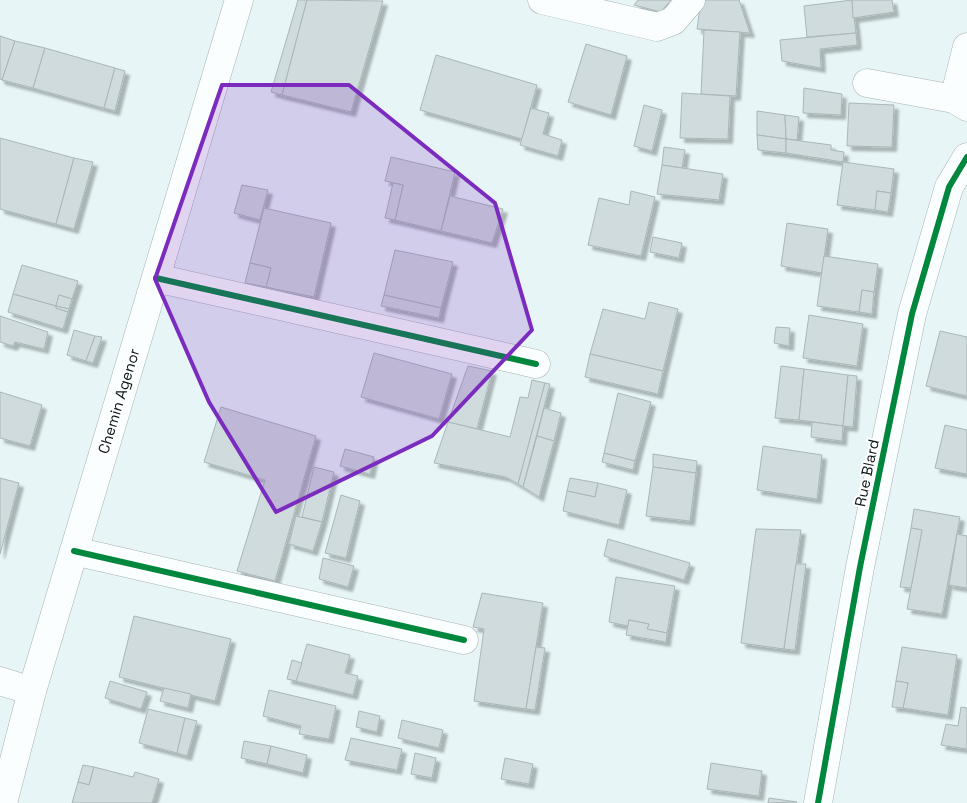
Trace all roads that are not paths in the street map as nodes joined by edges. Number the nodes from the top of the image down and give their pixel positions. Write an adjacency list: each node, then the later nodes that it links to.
1 (239, 0): 8 (street, Chemin Agenor)
2 (542, 0): 3 (street)
3 (691, 0)
4 (967, 47): 6 (street)
5 (867, 83): 6 (street)
6 (961, 103)
7 (967, 156): 15 (street, Rue Blard)
8 (156, 278): 9 (street); 10 (street, Chemin Agenor)
9 (536, 364)
10 (74, 551): 11 (street); 13 (street, Chemin Agenor)
11 (464, 640)
12 (0, 681): 13 (street)
13 (32, 691): 14 (street, Chemin Agenor)
14 (3, 803)
15 (818, 803)

